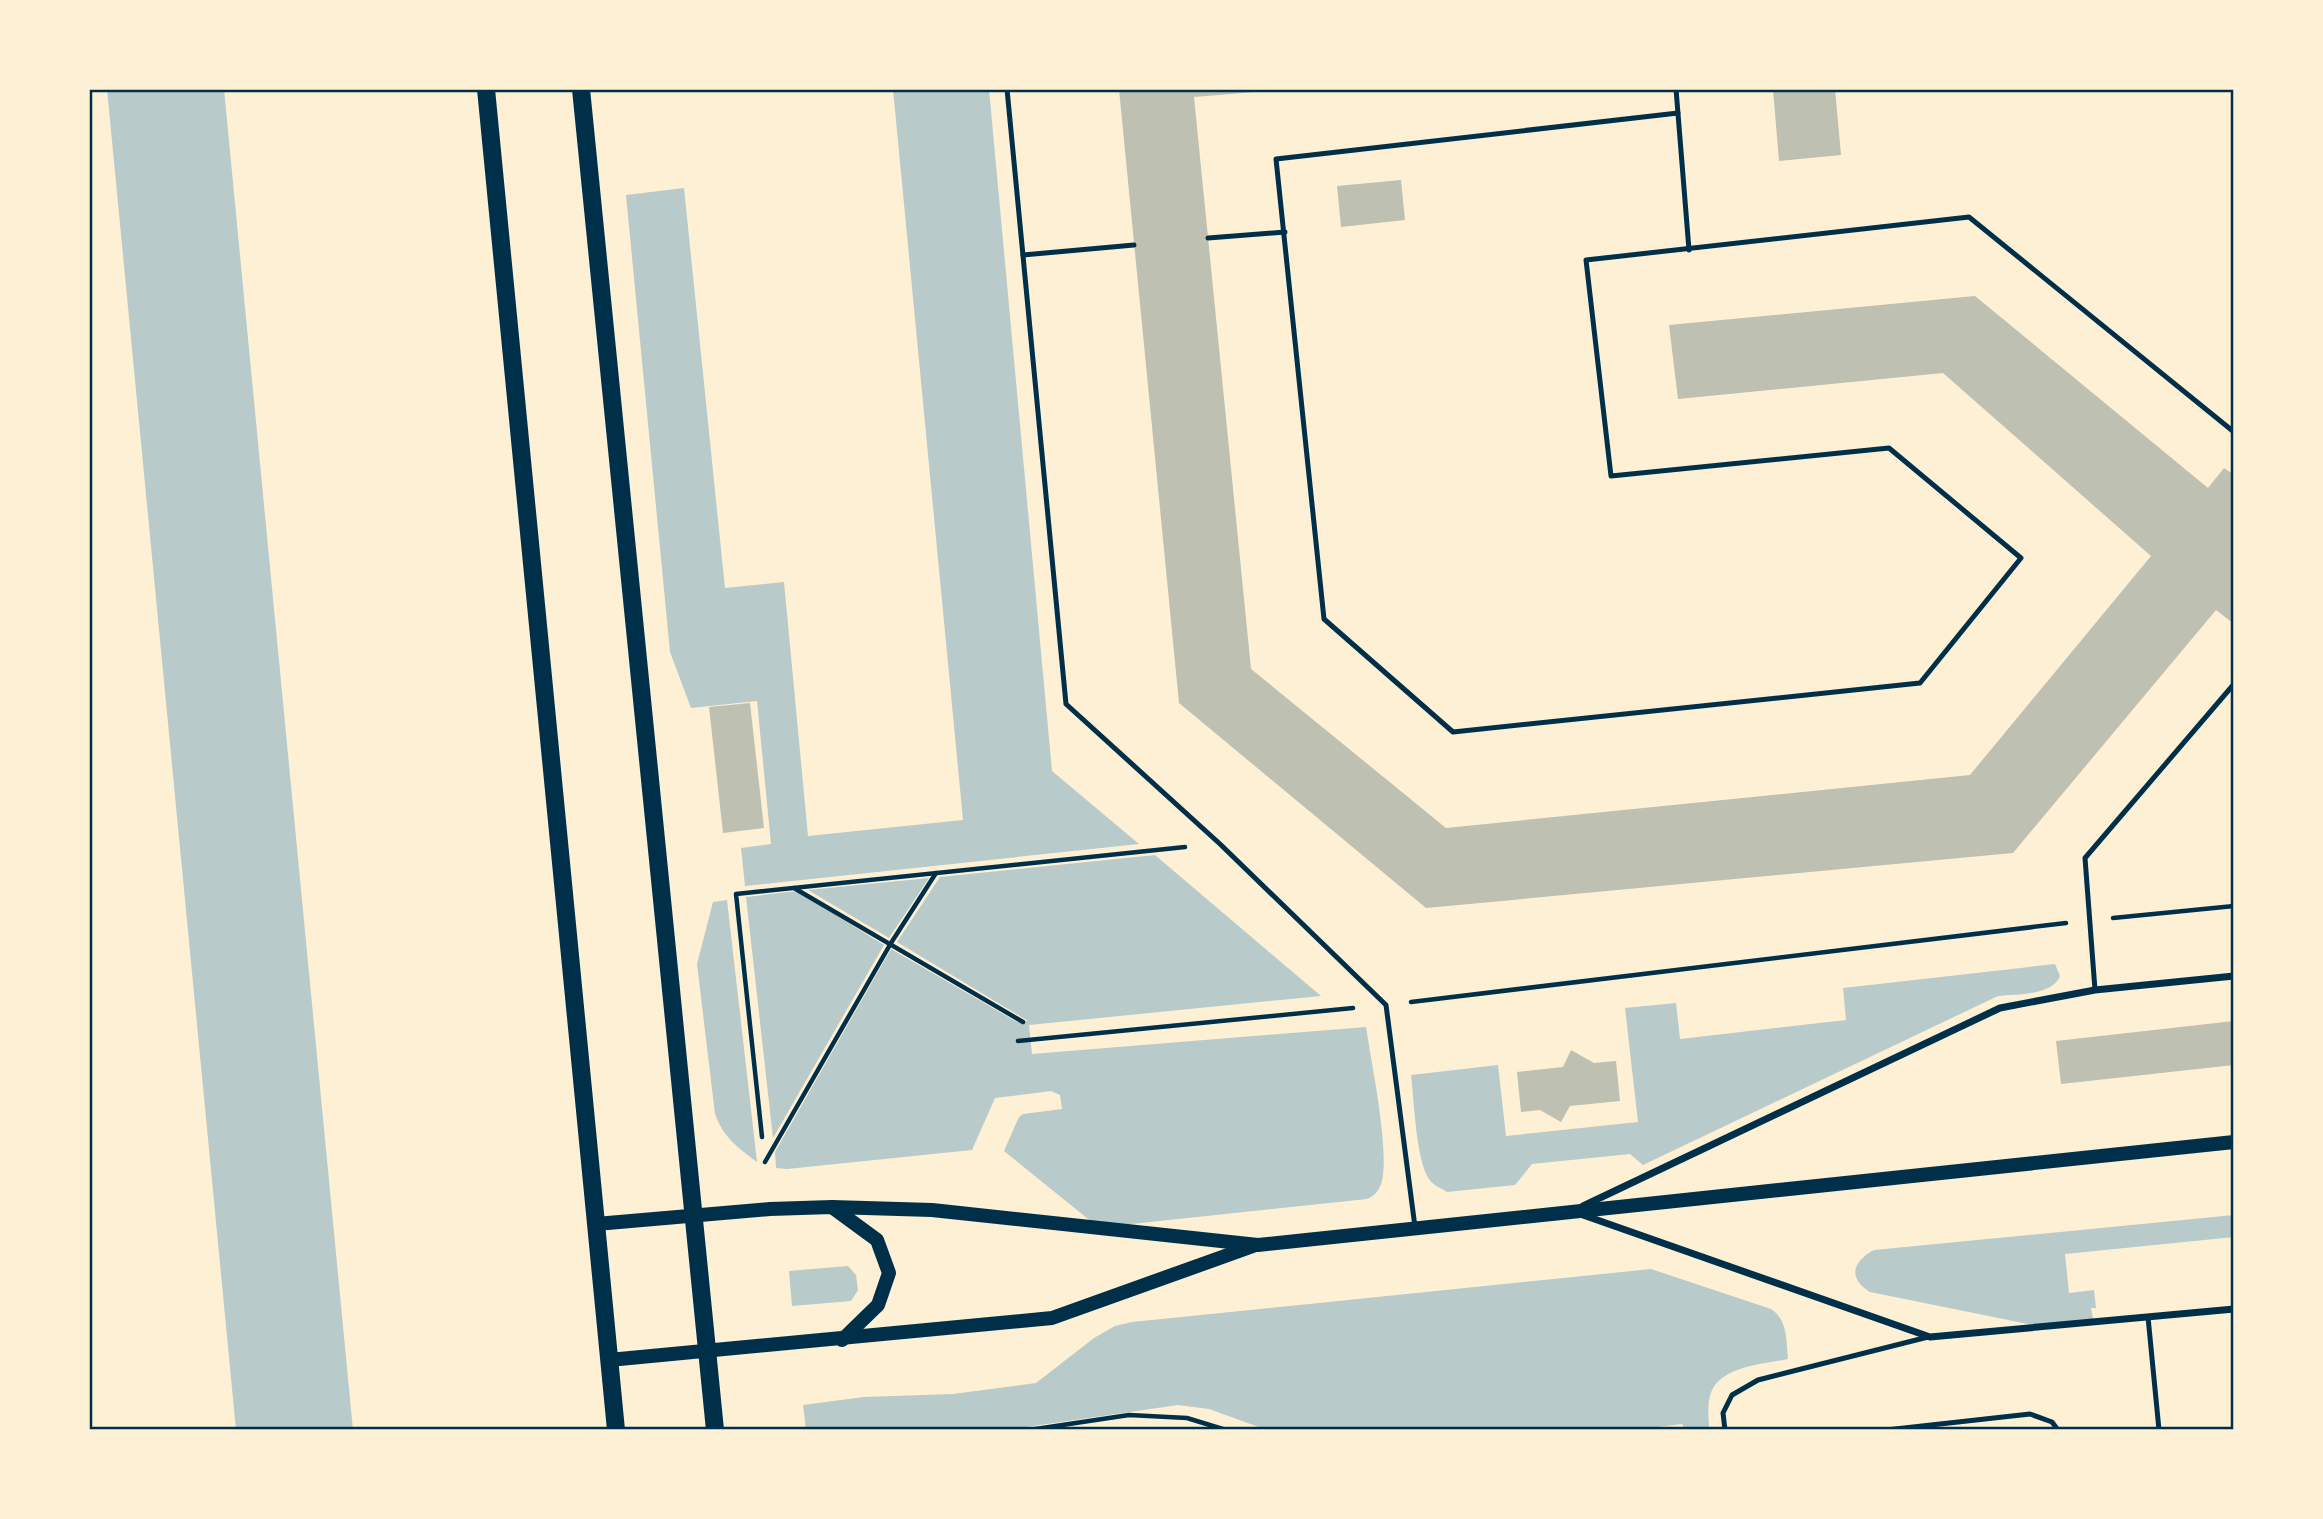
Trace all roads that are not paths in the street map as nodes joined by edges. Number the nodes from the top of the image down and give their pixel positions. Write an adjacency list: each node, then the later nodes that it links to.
1 (486, 89): 19 (main road)
2 (581, 89): 18 (main road)
3 (1007, 89): 10 (lane)
4 (1676, 89): 5 (lane)
5 (1678, 113): 6 (lane); 9 (lane)
6 (1285, 232): 7 (lane); 9 (lane)
7 (1208, 238)
8 (1134, 245): 10 (lane)
9 (1689, 250): 11 (lane)
10 (1023, 255): 20 (lane)
11 (2234, 432)
12 (2234, 684): 14 (lane)
13 (2234, 976): 14 (street)
14 (2095, 990): 17 (street)
15 (2234, 1142): 17 (main road)
16 (832, 1207): 18 (main road); 21 (main road); 25 (main road)
17 (1572, 1211): 20 (main road); 24 (street)
18 (694, 1214): 19 (main road); 26 (main road)
19 (596, 1224): 27 (main road)
20 (1415, 1227): 21 (main road)
21 (1258, 1245): 25 (main road)
22 (2234, 1309): 23 (street)
23 (2148, 1317): 24 (street); 33 (lane)
24 (1930, 1337): 30 (lane)
25 (842, 1340): 26 (main road)
26 (707, 1351): 27 (main road); 29 (main road)
27 (609, 1360): 28 (main road)
28 (616, 1430)
29 (715, 1430)
30 (1725, 1430)
31 (1886, 1430): 32 (lane)
32 (2058, 1430)
33 (2159, 1430)

